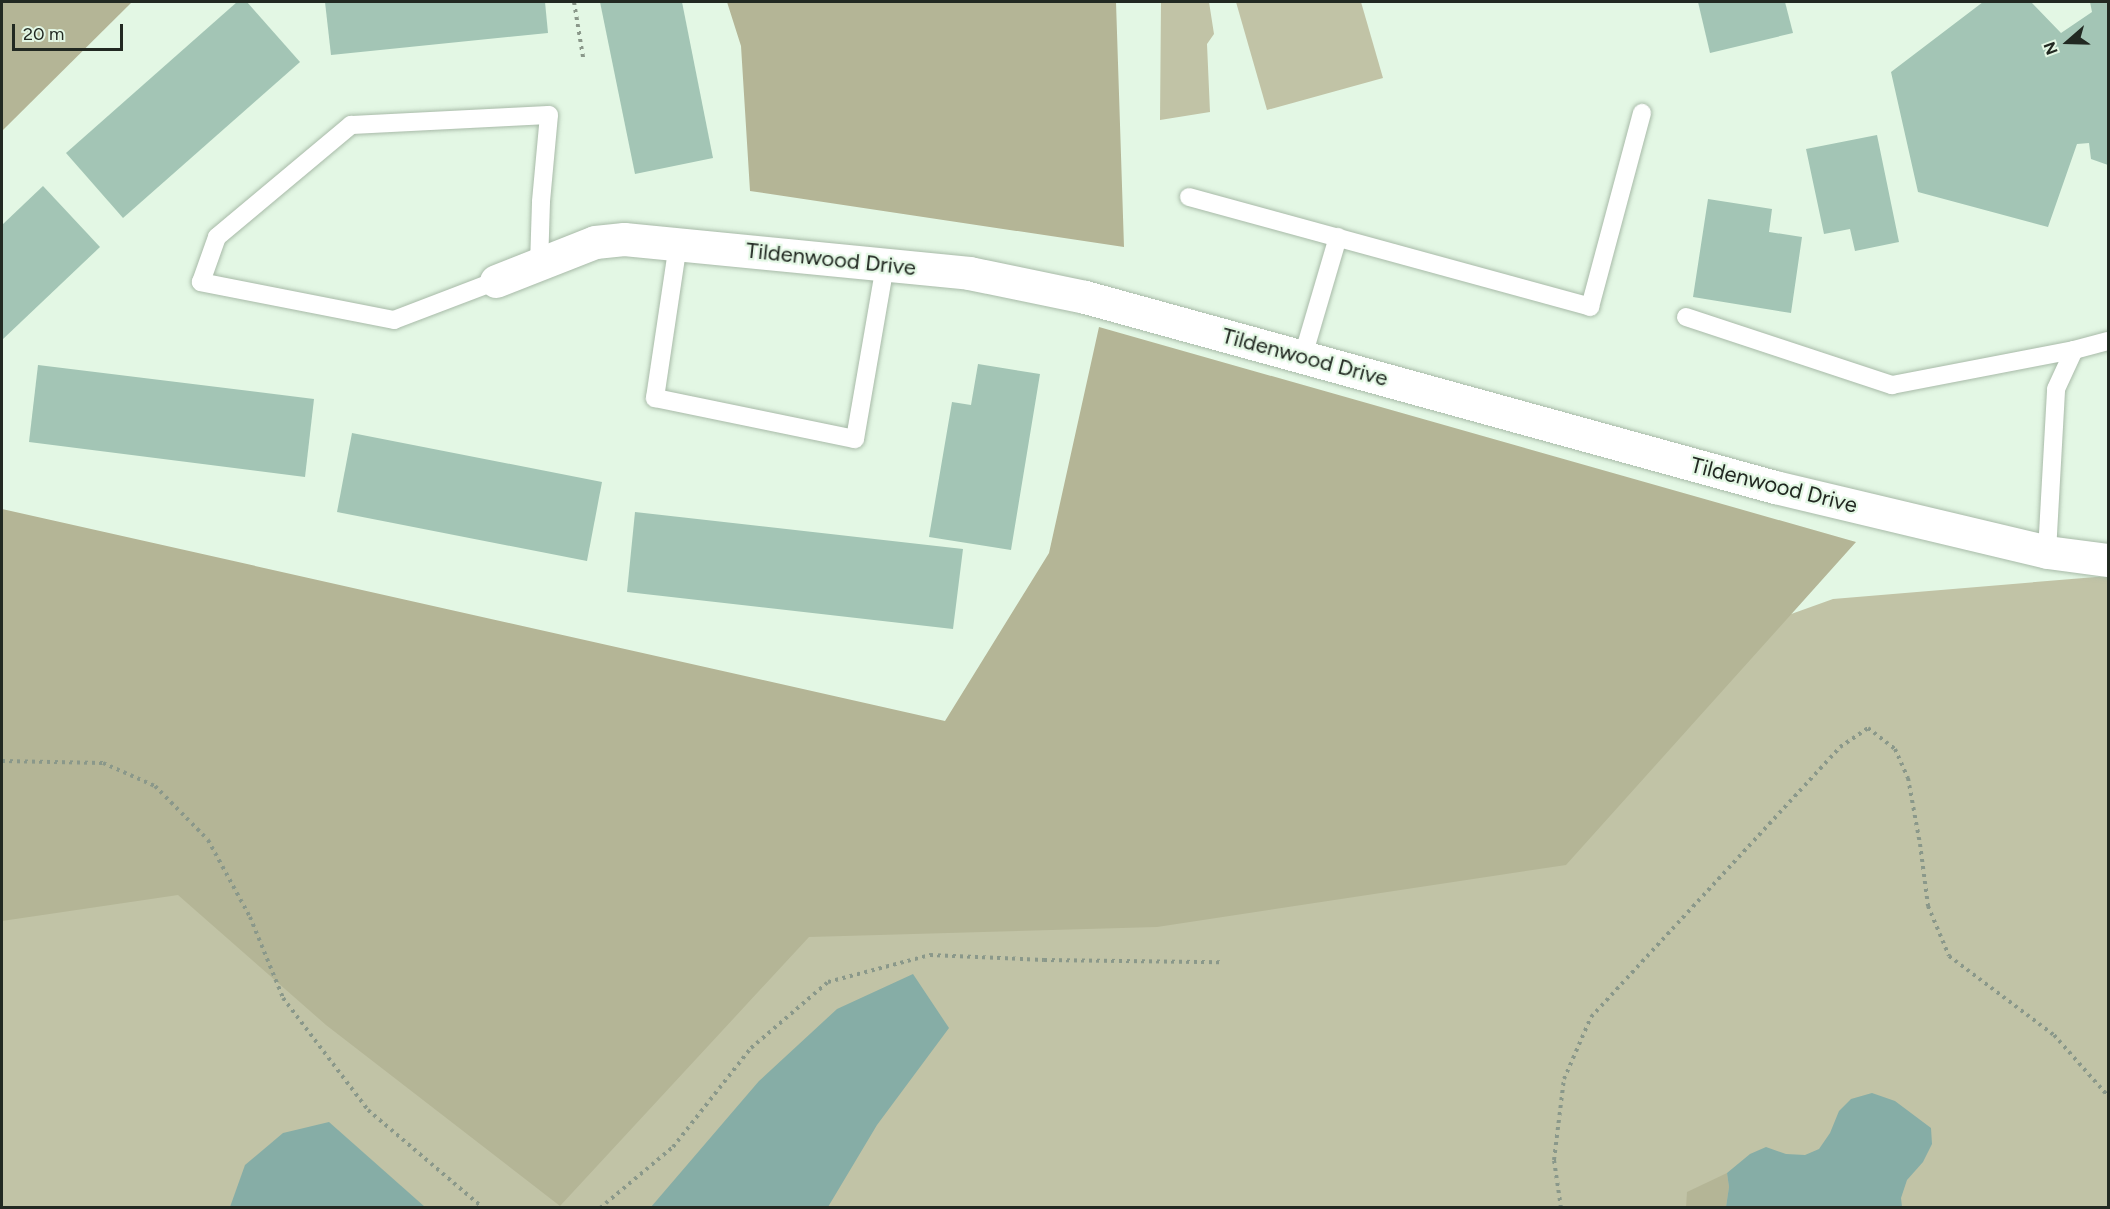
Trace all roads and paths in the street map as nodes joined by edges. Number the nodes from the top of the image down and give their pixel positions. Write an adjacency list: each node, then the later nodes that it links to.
1 (574, 2): 2 (path)
2 (583, 57)
3 (1642, 113): 5 (lane)
4 (1189, 196): 5 (lane)
5 (1338, 237): 13 (lane)
6 (678, 244): 7 (street, Tildenwood Drive); 8 (street, Tildenwood Drive); 8 (lane)
7 (539, 264): 9 (street, Tildenwood Drive); 9 (lane)
8 (885, 265): 13 (street, Tildenwood Drive)
9 (496, 281)
10 (1686, 317): 12 (lane)
11 (2109, 341): 12 (lane)
12 (2074, 350): 14 (lane)
13 (1302, 356): 14 (street, Tildenwood Drive)
14 (2047, 552): 15 (street, Tildenwood Drive)
15 (2109, 560)
16 (2, 761): 19 (path)
17 (1220, 962): 20 (path)
18 (2109, 1096): 21 (path)
19 (483, 1208)
20 (600, 1208)
21 (1561, 1208)

